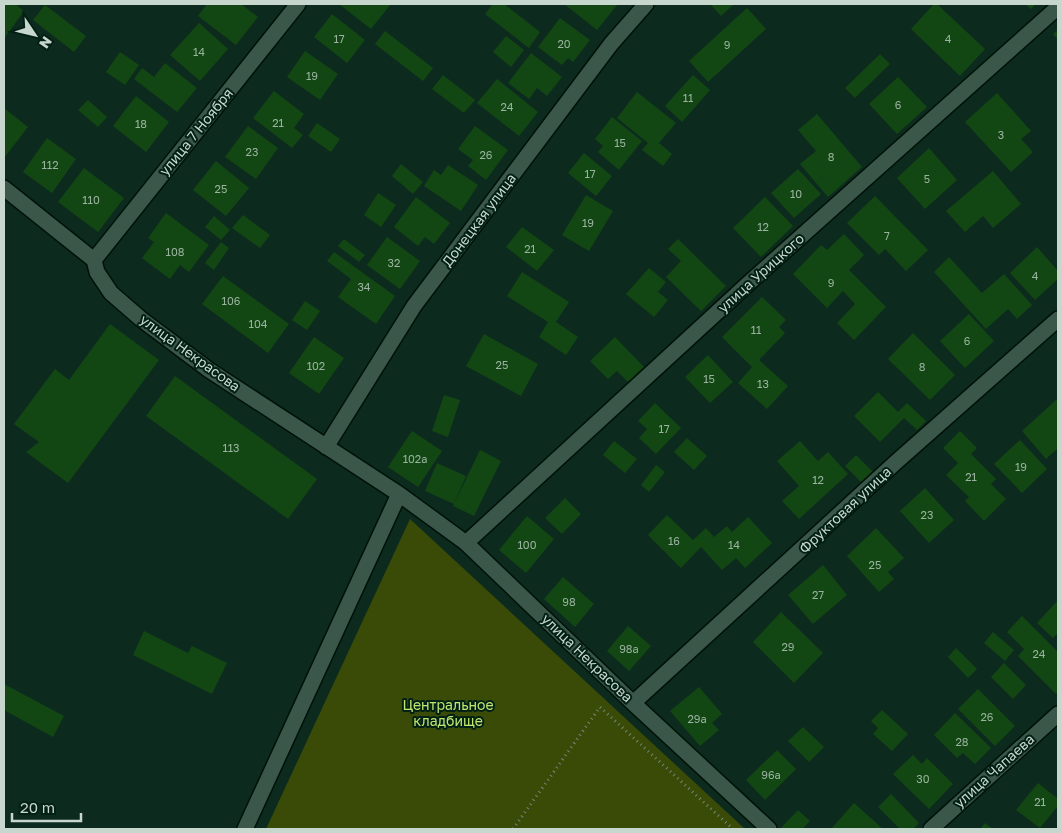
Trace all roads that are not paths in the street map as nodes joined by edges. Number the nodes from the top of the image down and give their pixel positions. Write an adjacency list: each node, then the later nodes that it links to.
1 (298, 4): 5 (street, улица 7 Ноября)
2 (646, 4): 7 (street, Донецкая улица)
3 (1058, 7): 9 (street, улица Урицкого)
4 (4, 188): 5 (street, улица Некрасова)
5 (94, 260): 7 (street, улица Некрасова)
6 (1058, 319): 10 (street, Фруктовая улица)
7 (326, 447): 8 (street, улица Некрасова)
8 (399, 494): 9 (street, улица Некрасова); 12 (street)
9 (466, 543): 10 (street, улица Некрасова)
10 (633, 703): 13 (street, улица Некрасова)
11 (1058, 714): 14 (street, улица Чапаева)
12 (245, 829)
13 (769, 829)
14 (931, 829)

